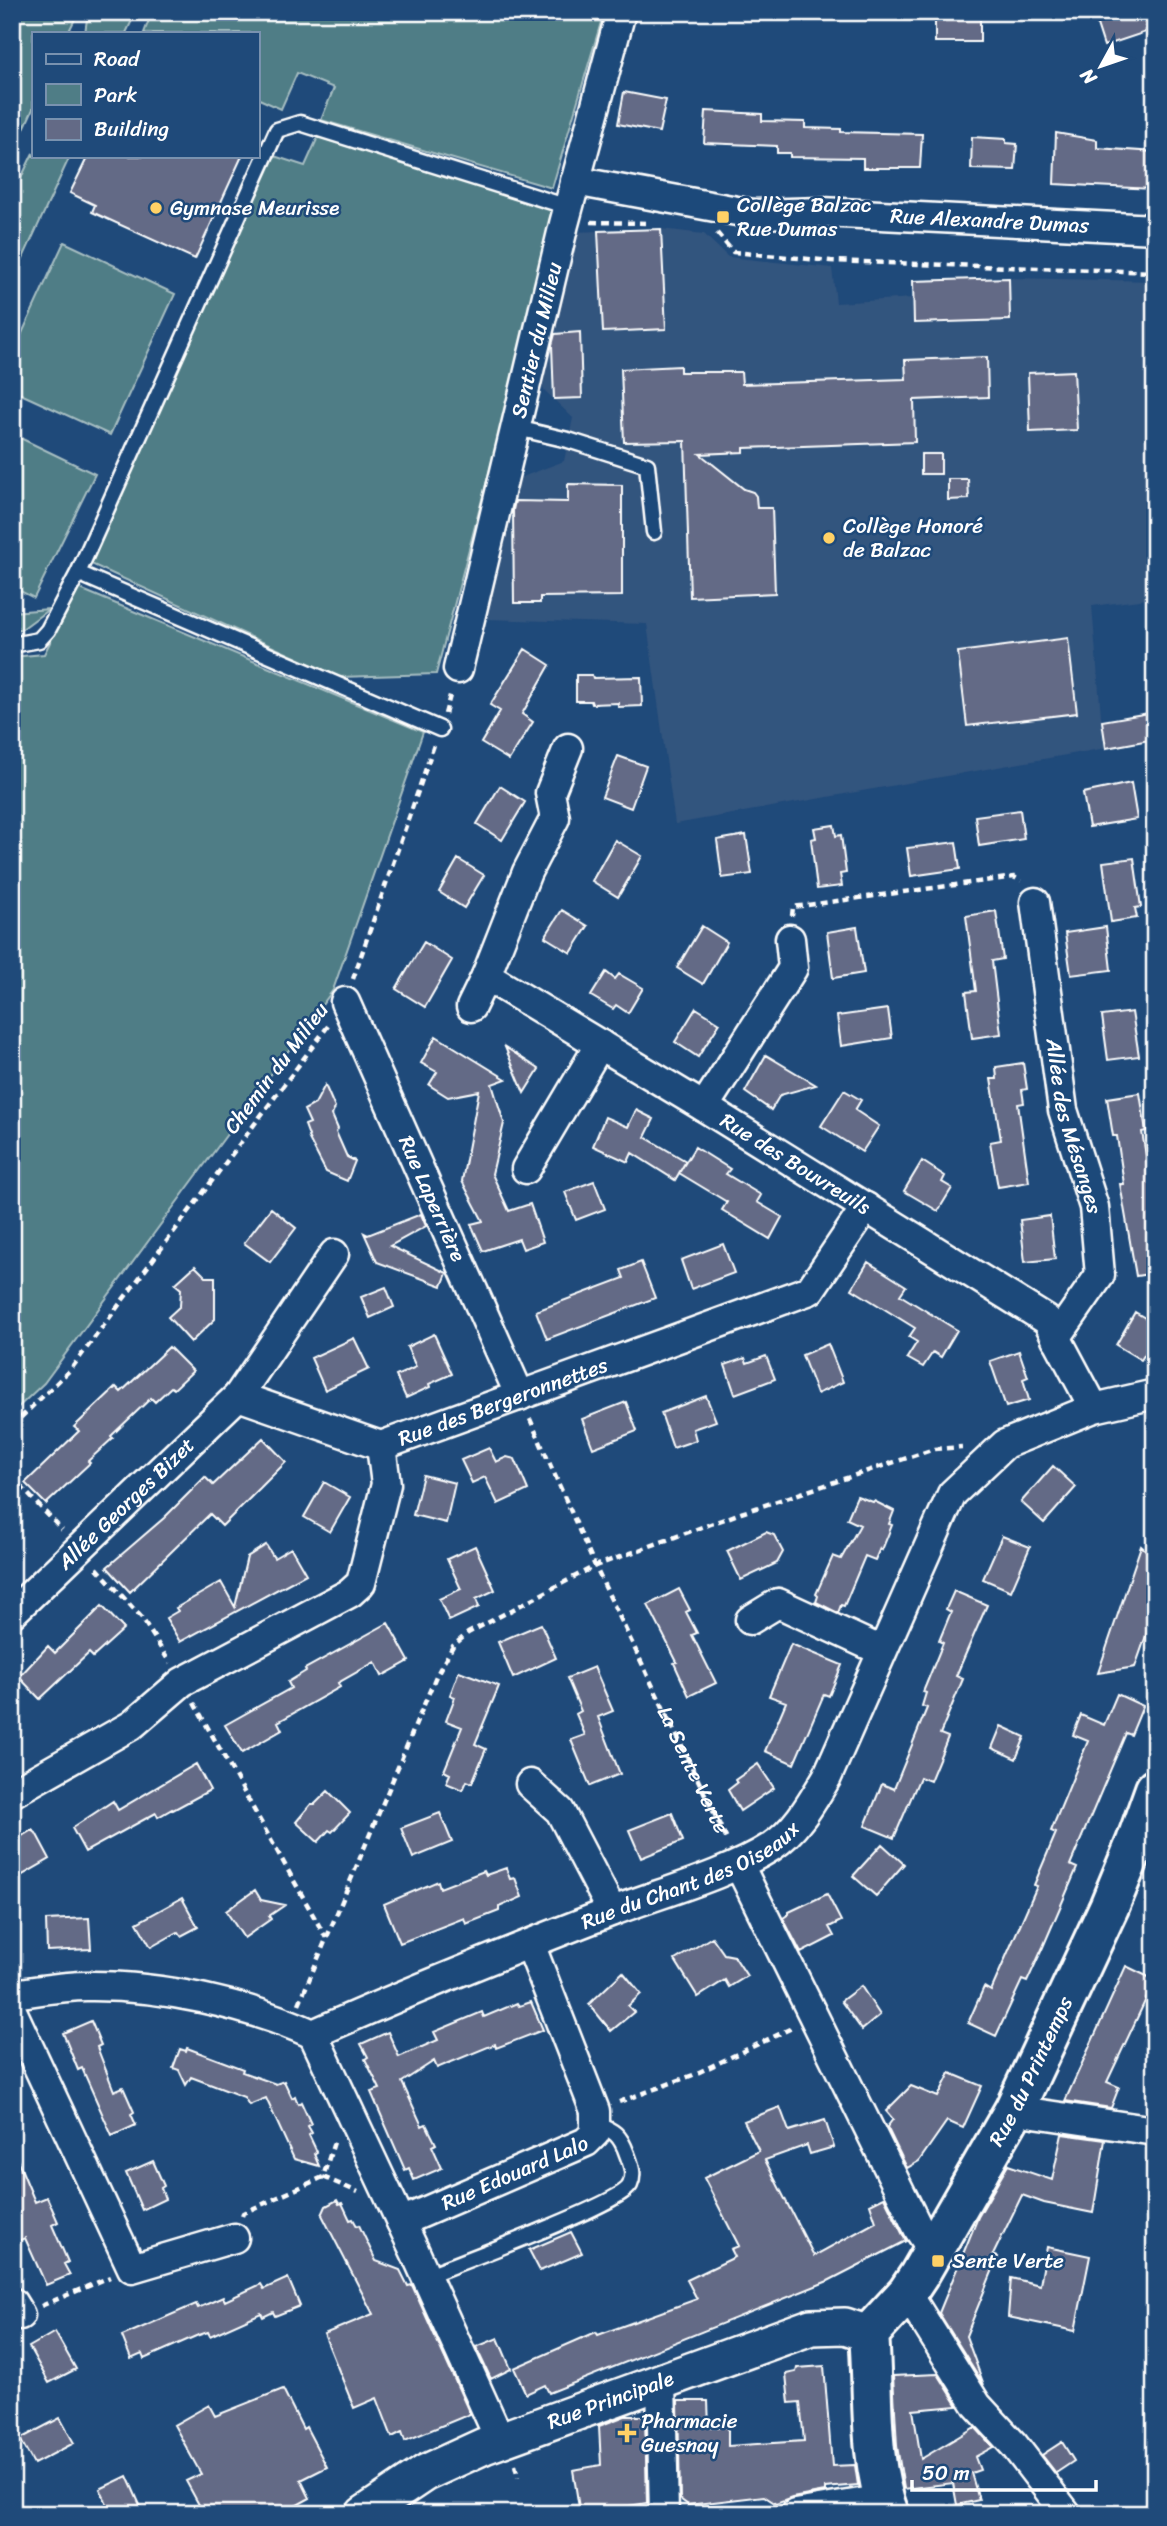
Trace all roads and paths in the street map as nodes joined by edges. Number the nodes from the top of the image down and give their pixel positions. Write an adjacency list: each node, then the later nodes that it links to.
1 (621, 12): 2 (street, Sentier du Milieu)
2 (572, 194): 3 (path); 5 (street, Rue Alexandre Dumas); 7 (street, Sentier du Milieu); 9 (lane)
3 (656, 223)
4 (708, 224): 6 (path)
5 (1155, 229)
6 (1155, 272)
7 (516, 428): 8 (lane); 11 (street, Sentier du Milieu)
8 (654, 532)
9 (78, 573): 10 (lane); 12 (lane)
10 (12, 645)
11 (458, 669): 12 (path, Chemin du Milieu)
12 (440, 729): 17 (path, Chemin du Milieu)
13 (568, 748): 16 (street)
14 (1035, 901): 15 (path); 24 (street, Allée des Mésanges)
15 (790, 939): 20 (street)
16 (486, 976): 18 (street); 19 (street, Rue des Bouvreuils)
17 (345, 1002): 27 (street, Rue Laperrière); 29 (path, Chemin du Milieu)
18 (471, 1007)
19 (600, 1044): 20 (street, Rue des Bouvreuils); 21 (street)
20 (704, 1107): 22 (street, Rue des Bouvreuils)
21 (526, 1169)
22 (866, 1207): 24 (street, Rue des Bouvreuils); 27 (street, Rue des Bergeronnettes)
23 (334, 1254): 26 (street, Allée Georges Bizet)
24 (1056, 1338): 28 (street, Rue des Bouvreuils)
25 (1155, 1394): 28 (street, Rue du Chant des Oiseaux)
26 (238, 1395): 31 (street); 33 (street, Allée Georges Bizet)
27 (520, 1396): 31 (street, Rue des Bergeronnettes); 32 (path, La Sente Verte)
28 (1094, 1408): 30 (street, Rue du Chant des Oiseaux)
29 (12, 1426)
30 (1004, 1444): 32 (path); 35 (street, Rue du Chant des Oiseaux)
31 (381, 1446): 38 (street, Rue des Bergeronnettes)
32 (595, 1566): 39 (path, La Sente Verte); 45 (path)
33 (12, 1613)
34 (750, 1620): 35 (street)
35 (882, 1651): 39 (street, Rue du Chant des Oiseaux)
36 (530, 1784): 40 (street)
37 (1155, 1788): 47 (main road, Rue du Printemps)
38 (12, 1793)
39 (739, 1865): 40 (street, Rue du Chant des Oiseaux); 44 (street)
40 (612, 1911): 41 (street, Rue du Chant des Oiseaux)
41 (530, 1944): 45 (street, Rue du Chant des Oiseaux); 48 (street, Rue Edouard Lalo)
42 (12, 1994): 45 (street)
43 (12, 2011): 53 (street)
44 (815, 2017): 48 (path); 52 (street)
45 (302, 2029): 46 (street)
46 (345, 2104): 50 (street); 51 (path)
47 (1014, 2110): 49 (street); 52 (main road, Rue du Printemps)
48 (595, 2117): 50 (street, Rue Edouard Lalo); 54 (lane)
49 (1155, 2132)
50 (401, 2222): 54 (street)
51 (234, 2238): 53 (street)
52 (933, 2250): 55 (main road, Rue du Printemps)
53 (132, 2268): 56 (path)
54 (426, 2276): 59 (street)
55 (906, 2293): 57 (main road, Rue du Printemps); 65 (street)
56 (16, 2309)
57 (869, 2334): 58 (street, Rue Principale); 61 (main road)
58 (661, 2381): 59 (street, Rue Principale); 63 (street)
59 (507, 2452): 60 (path); 62 (street, Rue Principale)
60 (518, 2477)
61 (887, 2506): 64 (street)
62 (376, 2510)
63 (664, 2514)
64 (795, 2514)
65 (1067, 2514)

